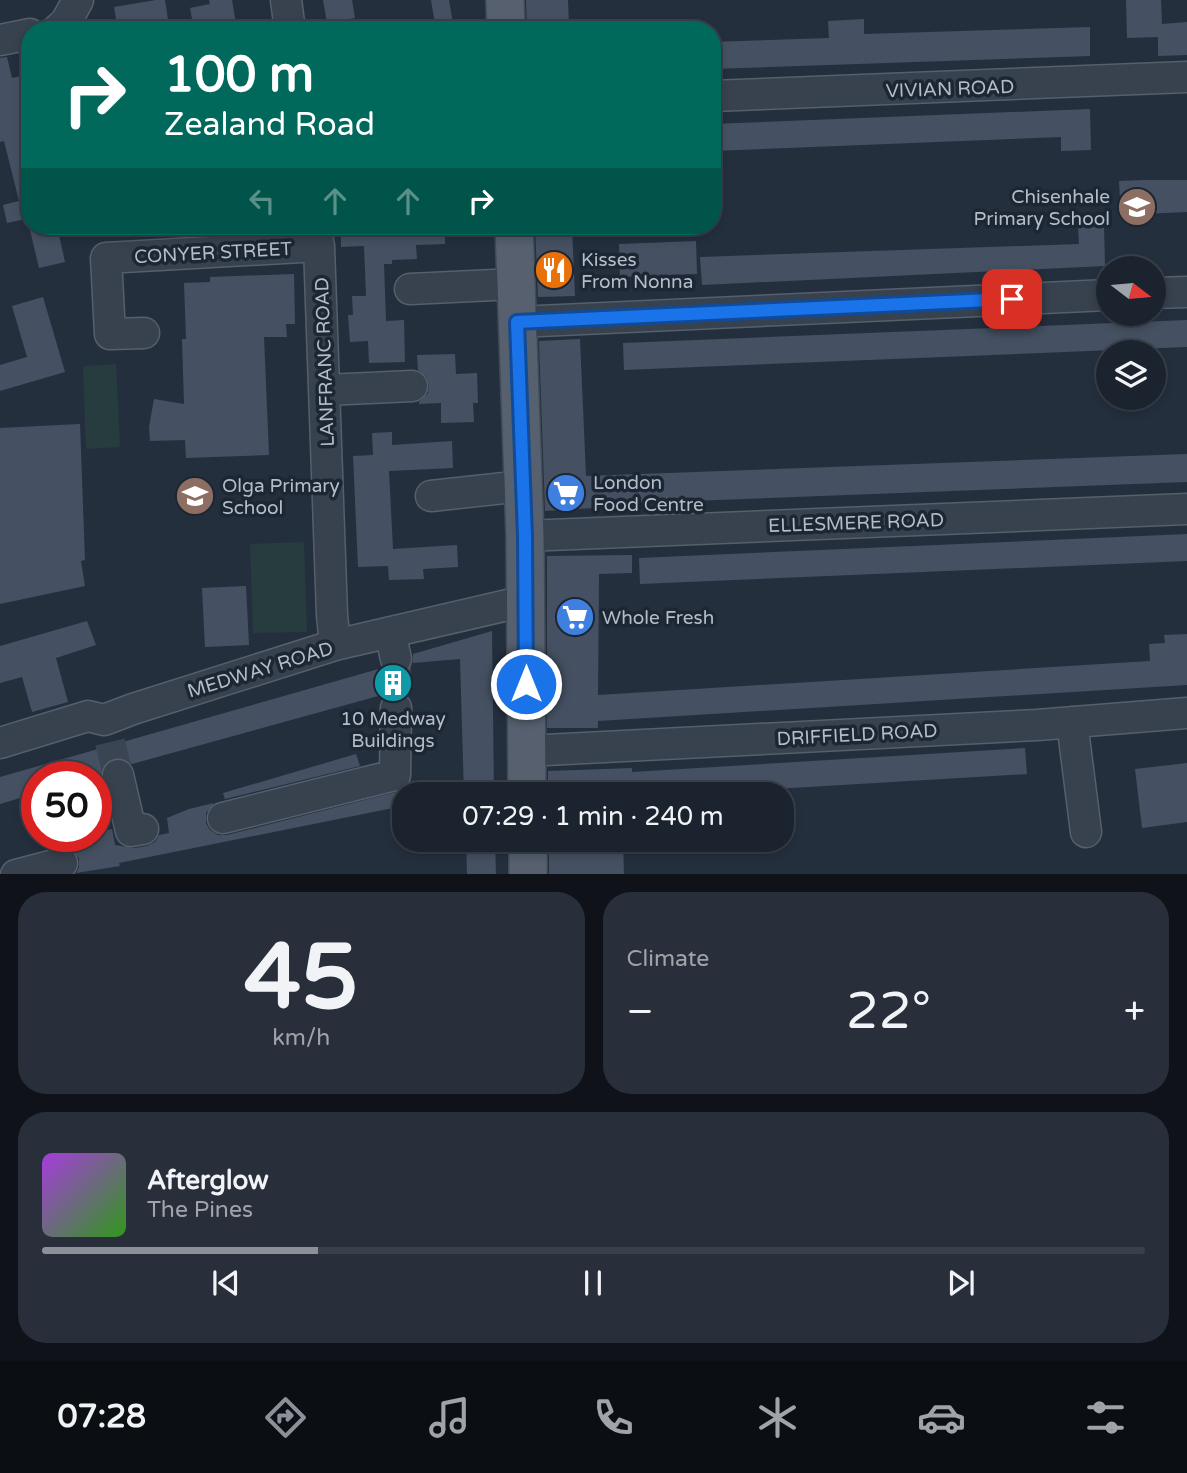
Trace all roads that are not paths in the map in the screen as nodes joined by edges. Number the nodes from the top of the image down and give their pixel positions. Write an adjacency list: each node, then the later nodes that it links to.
1 (78, 0): 4 (street)
2 (286, 0): 5 (street)
3 (505, 0): 6 (main road)
4 (67, 21)
5 (289, 21)
6 (506, 21)
7 (21, 36): 8 (street)
8 (0, 40)
9 (1187, 77): 10 (street, VIVIAN ROAD)
10 (721, 96)
11 (514, 235): 13 (main road)
12 (317, 236): 19 (street, CONYER STREET); 21 (street, LANFRANC ROAD)
13 (516, 284): 14 (street); 18 (main road)
14 (410, 289)
15 (1187, 292): 16 (street)
16 (1166, 293)
17 (1096, 296): 18 (street)
18 (517, 322): 22 (main road)
19 (145, 333)
20 (412, 386): 21 (street)
21 (326, 390): 27 (street, LANFRANC ROAD)
22 (522, 486): 23 (street); 25 (main road)
23 (431, 496)
24 (1187, 509): 25 (street, ELLESMERE ROAD)
25 (525, 536): 26 (main road)
26 (525, 601): 27 (street, MEDWAY ROAD); 32 (main road)
27 (335, 645): 31 (street, MEDWAY ROAD)
28 (396, 708): 35 (street)
29 (1187, 713): 30 (street, DRIFFIELD ROAD)
30 (1072, 722): 32 (street, DRIFFIELD ROAD); 37 (street)
31 (0, 743)
32 (526, 751): 34 (main road)
33 (118, 775): 36 (street)
34 (527, 782)
35 (223, 818)
36 (143, 829)
37 (1086, 832)
38 (528, 852): 41 (main road)
39 (62, 863): 40 (street)
40 (16, 874)
41 (528, 874)

